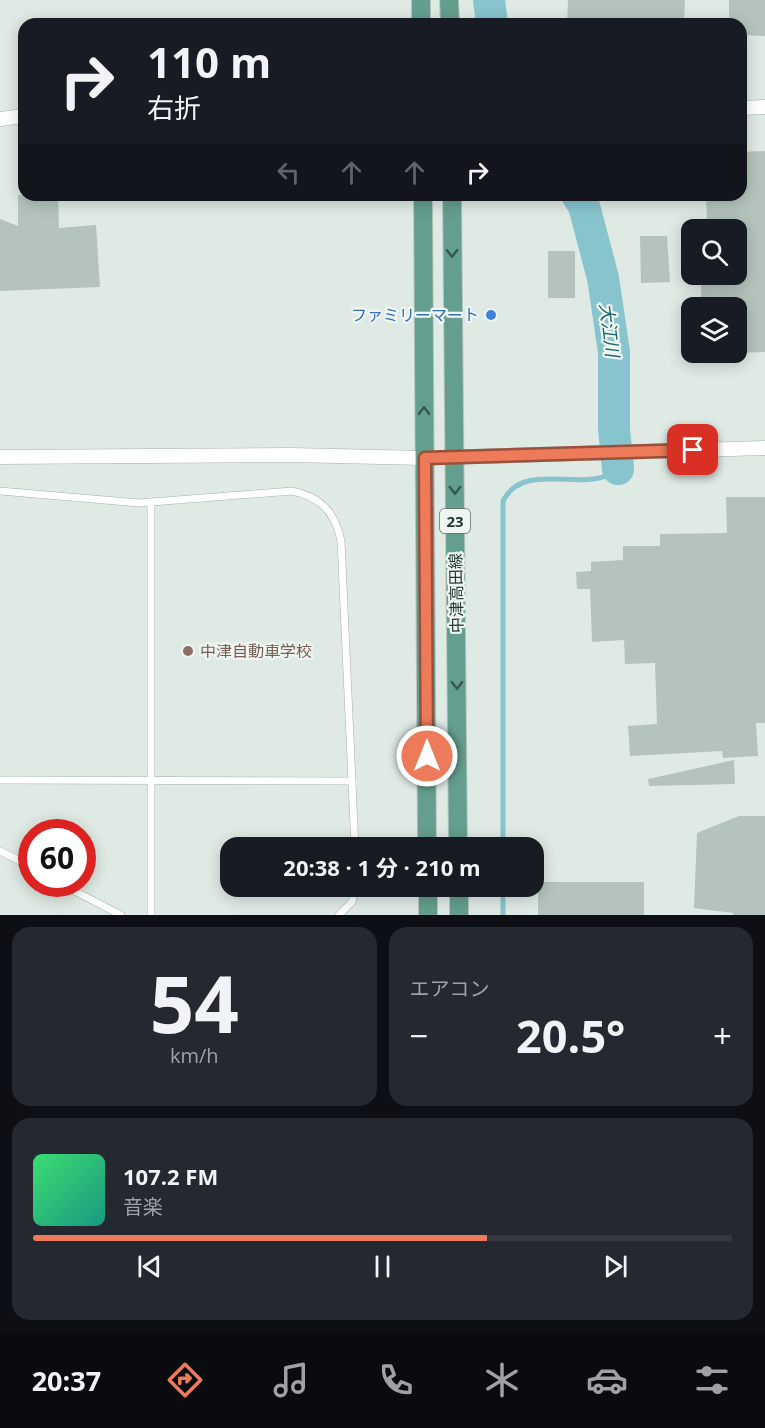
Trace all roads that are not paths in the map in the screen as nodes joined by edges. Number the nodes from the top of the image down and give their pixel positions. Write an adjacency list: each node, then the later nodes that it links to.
1 (421, 0): 3 (main road)
2 (450, 0): 4 (main road)
3 (421, 18)
4 (450, 18)
5 (765, 107): 6 (street)
6 (747, 108)
7 (18, 117): 8 (street)
8 (0, 119)
9 (423, 201): 14 (main road, 中津高田線 / 23, one-way to 9)
10 (452, 201): 13 (main road, 中津高田線 / 23, one-way to 13)
11 (765, 448): 13 (street)
12 (0, 457): 14 (street)
13 (454, 457): 14 (street); 22 (main road, 中津高田線 / 23, one-way to 22)
14 (425, 458): 21 (main road, 中津高田線 / 23)
15 (0, 491): 16 (lane)
16 (151, 502): 18 (lane); 19 (lane)
17 (0, 780): 18 (lane)
18 (151, 781): 19 (lane); 30 (lane)
19 (352, 781): 20 (lane)
20 (355, 837)
21 (428, 837)
22 (458, 837)
23 (0, 851): 24 (lane)
24 (18, 860)
25 (87, 897): 29 (lane)
26 (353, 897): 31 (lane)
27 (428, 897): 32 (main road)
28 (459, 897): 33 (main road)
29 (121, 915)
30 (151, 915)
31 (339, 915)
32 (428, 915)
33 (459, 915)

